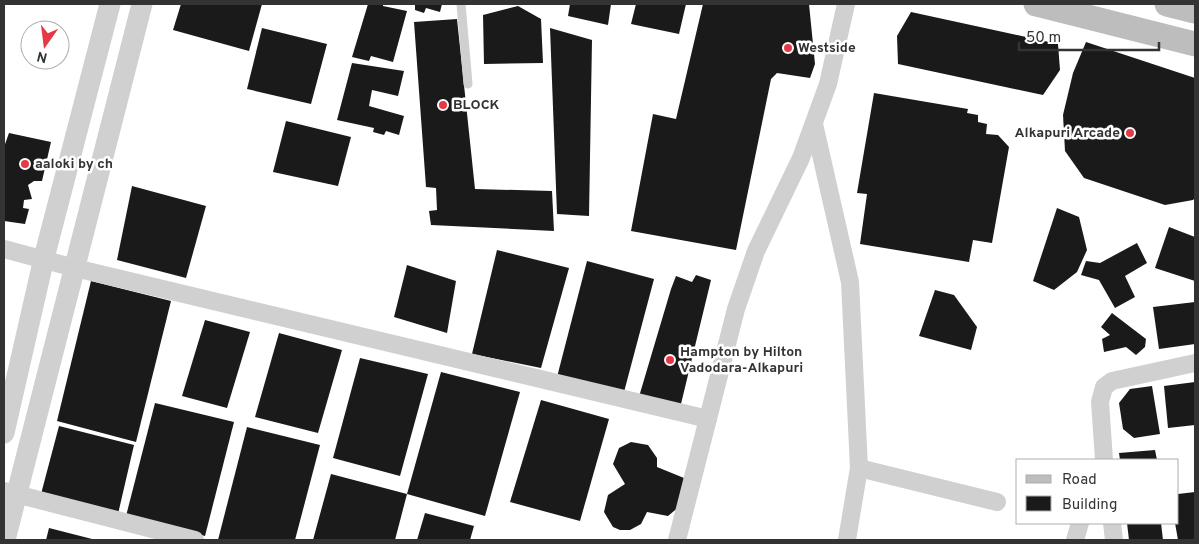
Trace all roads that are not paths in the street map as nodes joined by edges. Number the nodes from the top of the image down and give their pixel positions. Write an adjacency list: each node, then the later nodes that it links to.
1 (110, 4): 12 (street)
2 (142, 4): 13 (street)
3 (461, 4): 9 (lane)
4 (846, 4): 10 (street)
5 (1036, 4): 8 (main road)
6 (1167, 4): 7 (main road)
7 (1195, 11)
8 (1195, 44)
9 (468, 84)
10 (814, 123): 15 (street); 18 (street)
11 (4, 249): 12 (street)
12 (44, 258): 13 (street); 16 (street)
13 (75, 268): 15 (street); 19 (street)
14 (1195, 363): 17 (street)
15 (708, 418): 25 (street)
16 (4, 433)
17 (1102, 456)
18 (859, 468): 20 (street); 26 (street)
19 (10, 492): 23 (street); 24 (street)
20 (997, 502)
21 (1080, 524): 27 (street)
22 (1112, 524): 28 (street)
23 (5, 540)
24 (195, 540)
25 (677, 540)
26 (848, 540)
27 (1075, 540)
28 (1114, 540)

